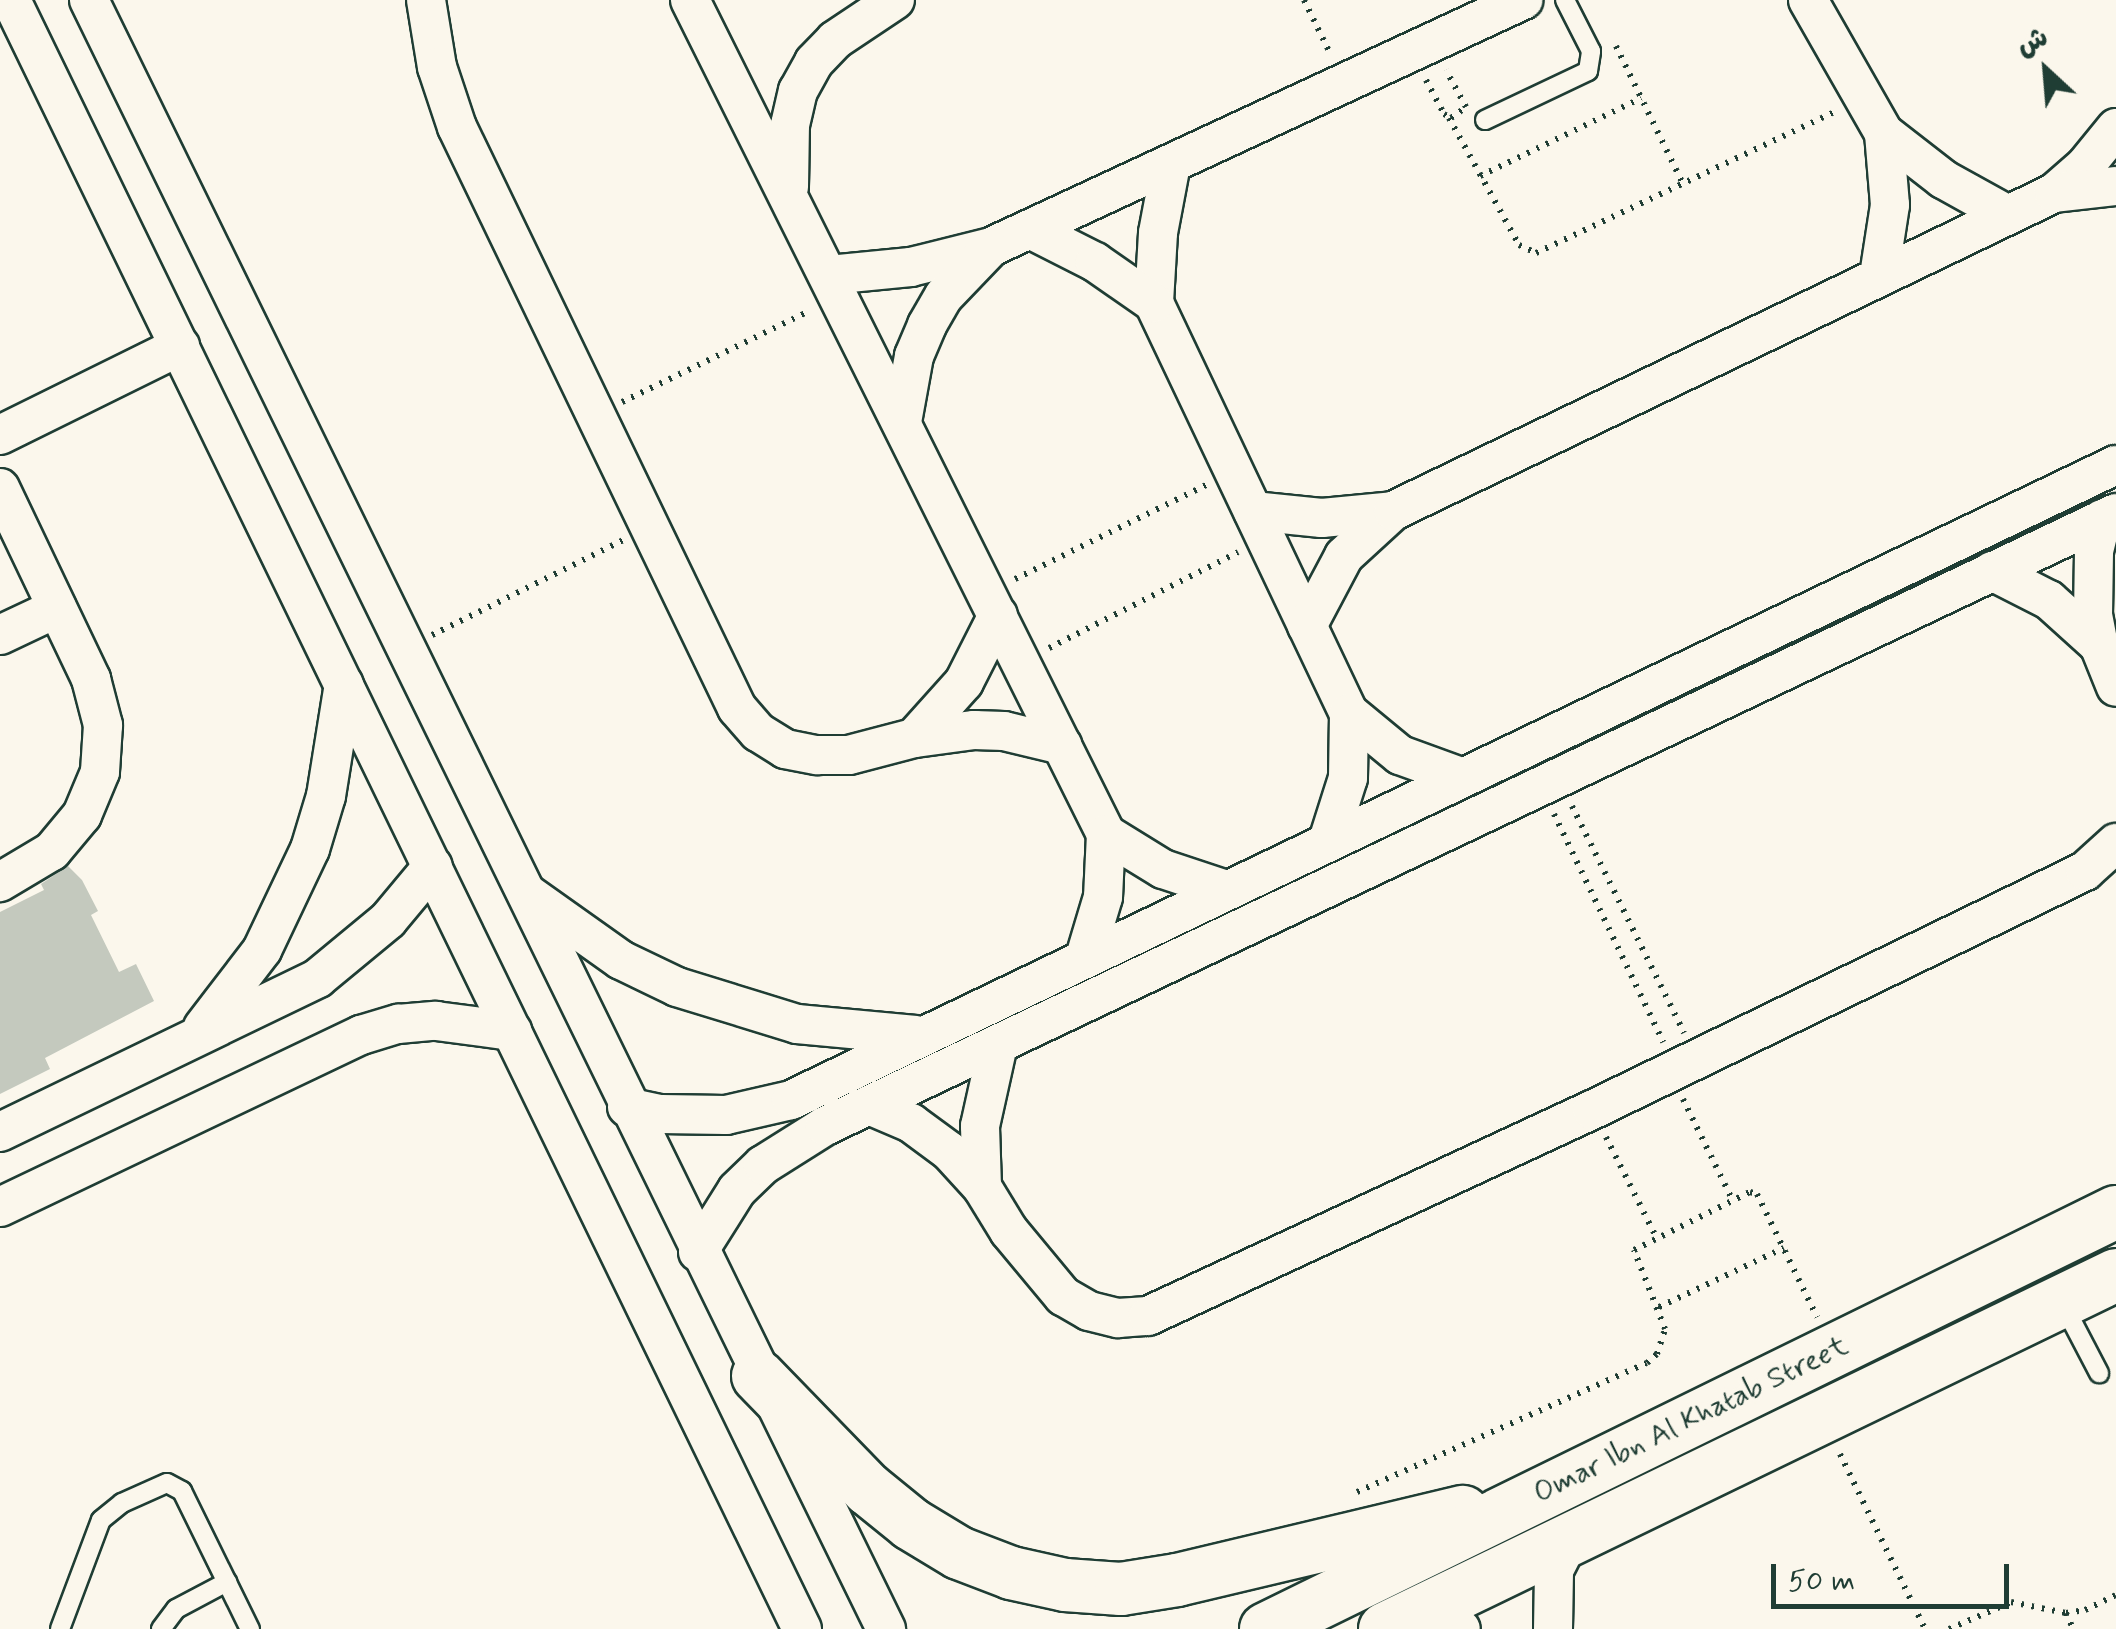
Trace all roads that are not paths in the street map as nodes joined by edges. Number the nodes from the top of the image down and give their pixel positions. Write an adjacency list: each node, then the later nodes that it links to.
1 (11, 0): 22 (street)
2 (89, 0): 49 (street)
3 (426, 0): 41 (street)
4 (690, 0): 14 (street)
5 (895, 0): 14 (street)
6 (1523, 0): 12 (street)
7 (1565, 0): 9 (lane)
8 (1808, 0): 11 (street)
9 (1485, 120)
10 (2116, 128): 15 (street)
11 (1884, 133): 16 (street); 19 (street)
12 (1171, 164): 17 (street); 21 (street)
13 (2116, 186): 15 (street)
14 (789, 194): 20 (street)
15 (2054, 194): 16 (street)
16 (2008, 215): 19 (street)
17 (1030, 229): 18 (street); 21 (street)
18 (991, 247): 20 (street); 23 (street)
19 (1879, 276): 27 (street)
20 (835, 285): 23 (street)
21 (1154, 303): 29 (street)
22 (180, 346): 24 (street); 36 (street)
23 (902, 422): 31 (street)
24 (0, 435)
25 (2116, 464): 37 (street)
26 (0, 488): 32 (street)
27 (1393, 510): 29 (street); 33 (street)
28 (2109, 516): 30 (street); 35 (street)
29 (1260, 524): 33 (street)
30 (1992, 571): 35 (street); 40 (street)
31 (992, 604): 41 (street); 42 (street)
32 (57, 608): 34 (street); 48 (street)
33 (1308, 626): 39 (street)
34 (0, 635)
35 (2099, 646): 38 (street)
36 (344, 684): 47 (street); 54 (street)
37 (1652, 686): 40 (street); 43 (street)
38 (2116, 686)
39 (1349, 712): 43 (street); 45 (street)
40 (1671, 724): 55 (street)
41 (914, 738): 42 (street)
42 (1062, 745): 44 (street)
43 (1462, 777): 45 (street)
44 (1106, 834): 50 (street); 51 (street)
45 (1328, 841): 50 (street)
46 (2116, 844): 59 (street)
47 (433, 866): 52 (street); 54 (street)
48 (0, 882)
49 (519, 887): 53 (street); 57 (street)
50 (1226, 890): 51 (street)
51 (1085, 957): 53 (street)
52 (512, 1030): 60 (street); 76 (street)
53 (922, 1036): 57 (street)
54 (193, 1038): 58 (street)
55 (998, 1045): 56 (street); 59 (street)
56 (869, 1105): 59 (street); 62 (street)
57 (628, 1106): 62 (street)
58 (0, 1132)
59 (982, 1187)
60 (0, 1207)
61 (2116, 1212): 65 (street, Omar Ibn Al Khatab Street)
62 (698, 1252): 67 (street)
63 (2116, 1275): 64 (street, Omar Ibn Al Khatab Street)
64 (2062, 1301): 66 (lane); 68 (street, Omar Ibn Al Khatab Street)
65 (1831, 1351): 68 (street); 69 (street, Omar Ibn Al Khatab Street)
66 (2099, 1373)
67 (758, 1376): 69 (street); 77 (street)
68 (1838, 1410): 70 (street, Omar Ibn Al Khatab Street)
69 (1529, 1500): 78 (street, Omar Ibn Al Khatab Street)
70 (1570, 1539): 72 (street, Omar Ibn Al Khatab Street); 79 (street)
71 (227, 1582): 73 (lane); 74 (lane); 75 (lane)
72 (1424, 1622)
73 (60, 1629)
74 (161, 1629)
75 (250, 1629)
76 (802, 1629)
77 (886, 1629)
78 (1266, 1629)
79 (1553, 1629)

